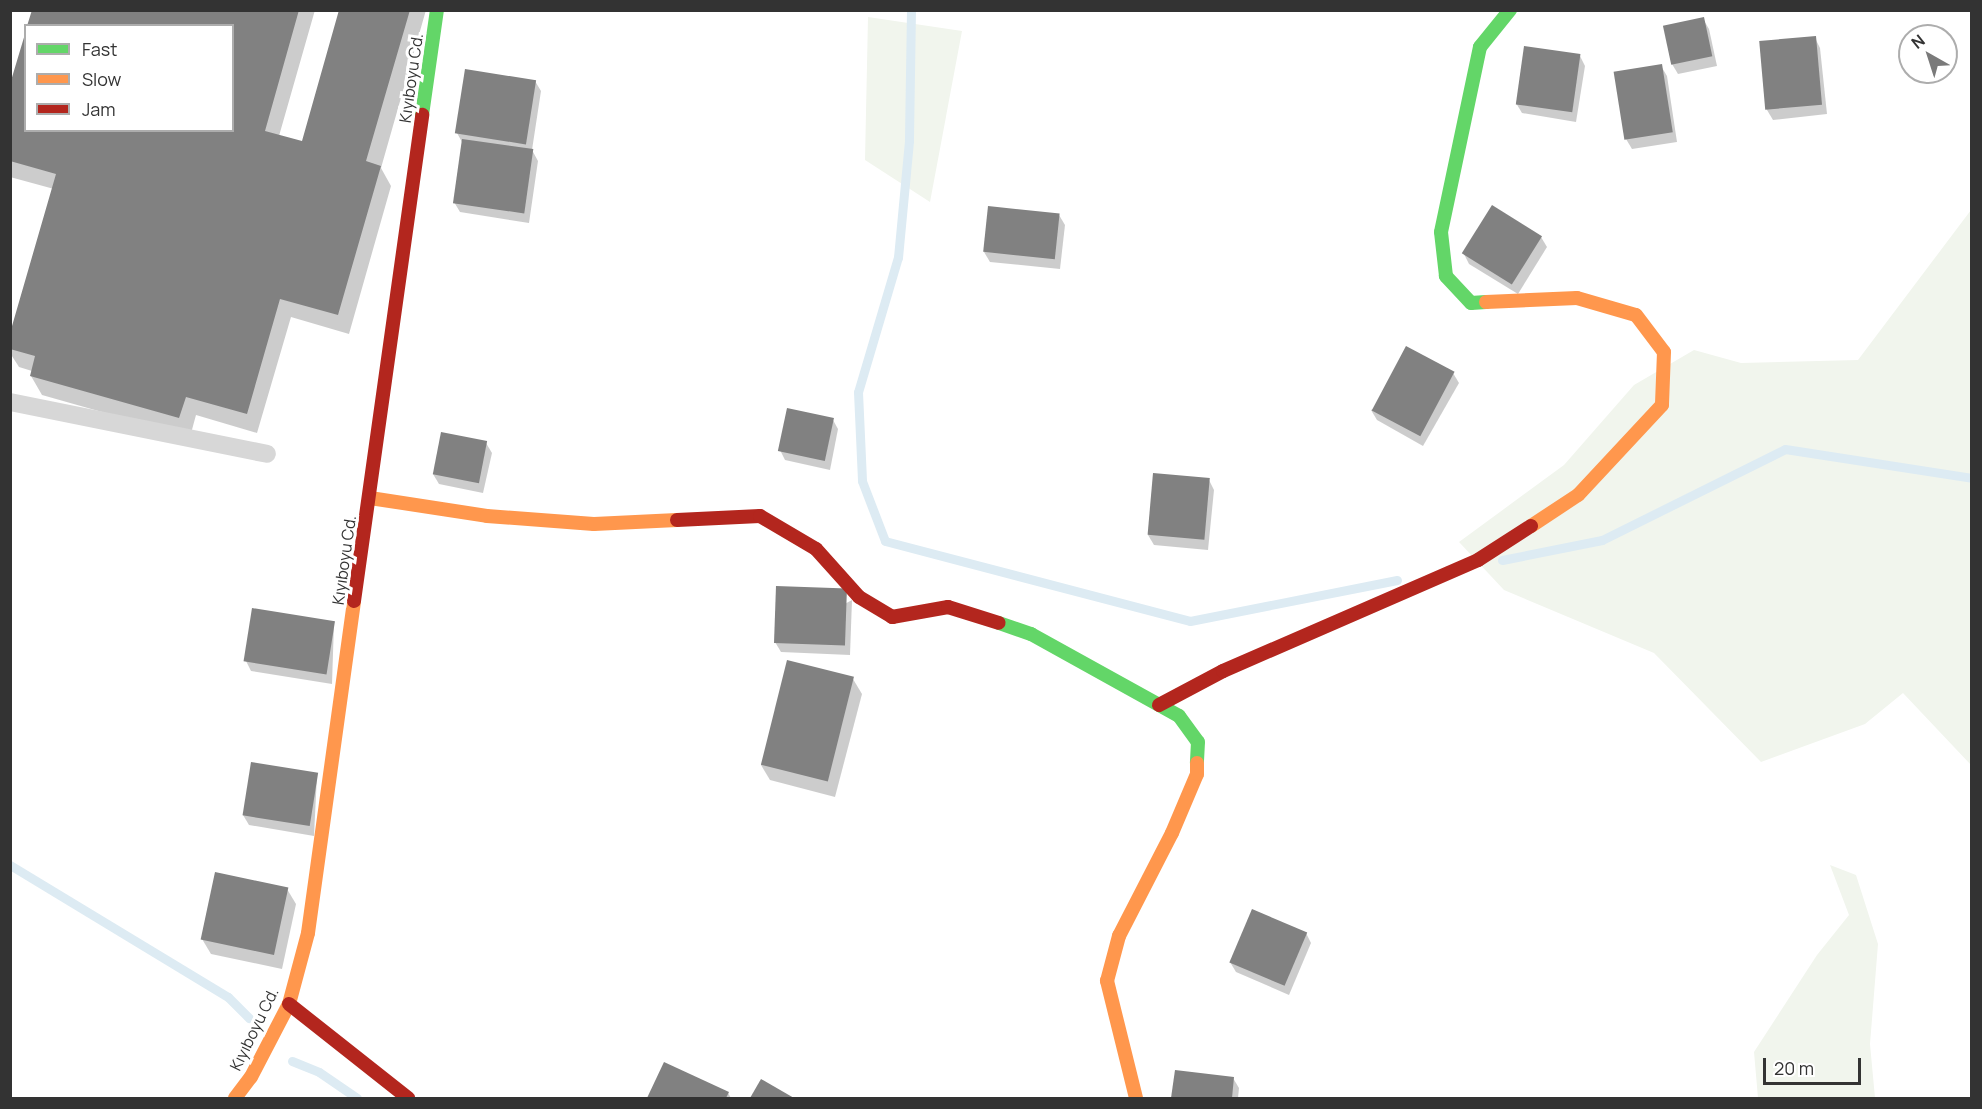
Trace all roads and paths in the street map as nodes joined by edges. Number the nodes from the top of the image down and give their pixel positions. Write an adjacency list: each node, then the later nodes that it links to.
1 (437, 10): 5 (street, Kıyıboyu Cd.)
2 (1510, 10): 6 (street)
3 (10, 402): 4 (lane)
4 (267, 454)
5 (370, 498): 6 (street); 7 (street, Kıyıboyu Cd.)
6 (1159, 705): 10 (street)
7 (289, 1004): 8 (street, Kıyıboyu Cd.); 9 (street)
8 (235, 1098)
9 (408, 1098)
10 (1136, 1098)

